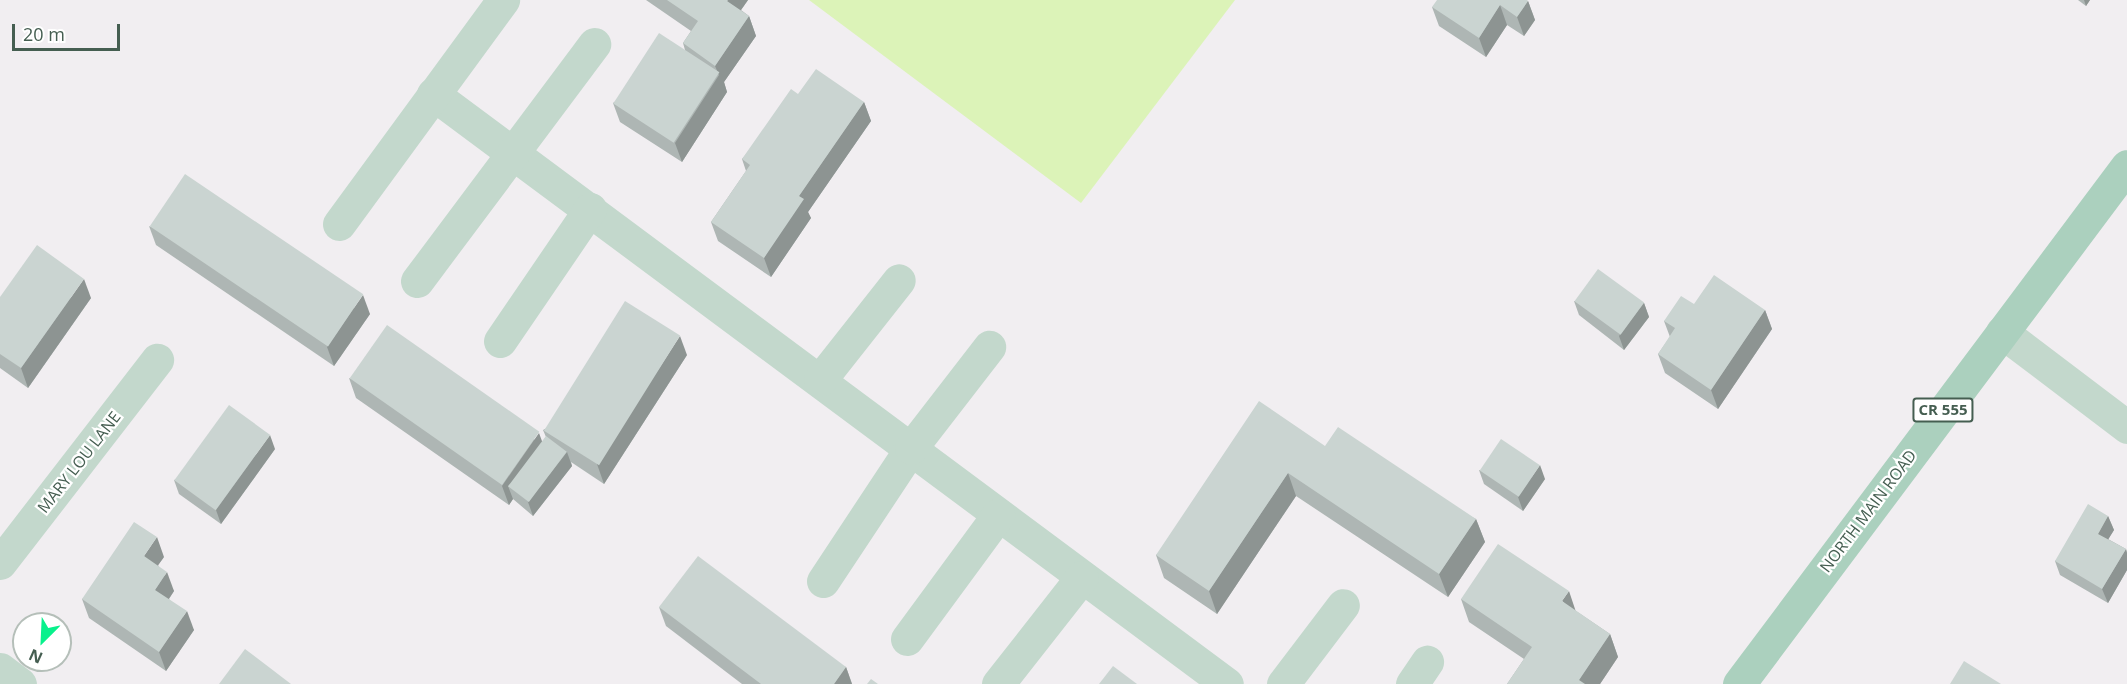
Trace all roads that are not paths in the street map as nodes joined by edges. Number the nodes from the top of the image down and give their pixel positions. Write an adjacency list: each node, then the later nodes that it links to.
1 (504, 0): 3 (street)
2 (594, 44): 4 (street)
3 (433, 94): 4 (street); 7 (street)
4 (514, 154): 6 (street); 9 (street)
5 (2127, 166): 10 (main road, NORTH MAIN ROAD / CR 555)
6 (591, 209): 11 (street); 14 (street)
7 (339, 224)
8 (899, 280): 14 (street)
9 (417, 281)
10 (2002, 332): 15 (street); 28 (main road, NORTH MAIN ROAD / CR 555)
11 (500, 341)
12 (990, 348): 16 (street)
13 (157, 360): 18 (street, MARY LOU LANE)
14 (820, 380): 16 (street)
15 (2127, 427)
16 (911, 448): 17 (street); 20 (street)
17 (998, 515): 19 (street); 22 (street)
18 (0, 563)
19 (1082, 577): 25 (street); 26 (street)
20 (823, 581)
21 (1344, 604): 27 (street)
22 (907, 639)
23 (0, 669): 24 (street)
24 (20, 684)
25 (998, 684)
26 (1227, 684)
27 (1283, 684)
28 (1739, 684)

